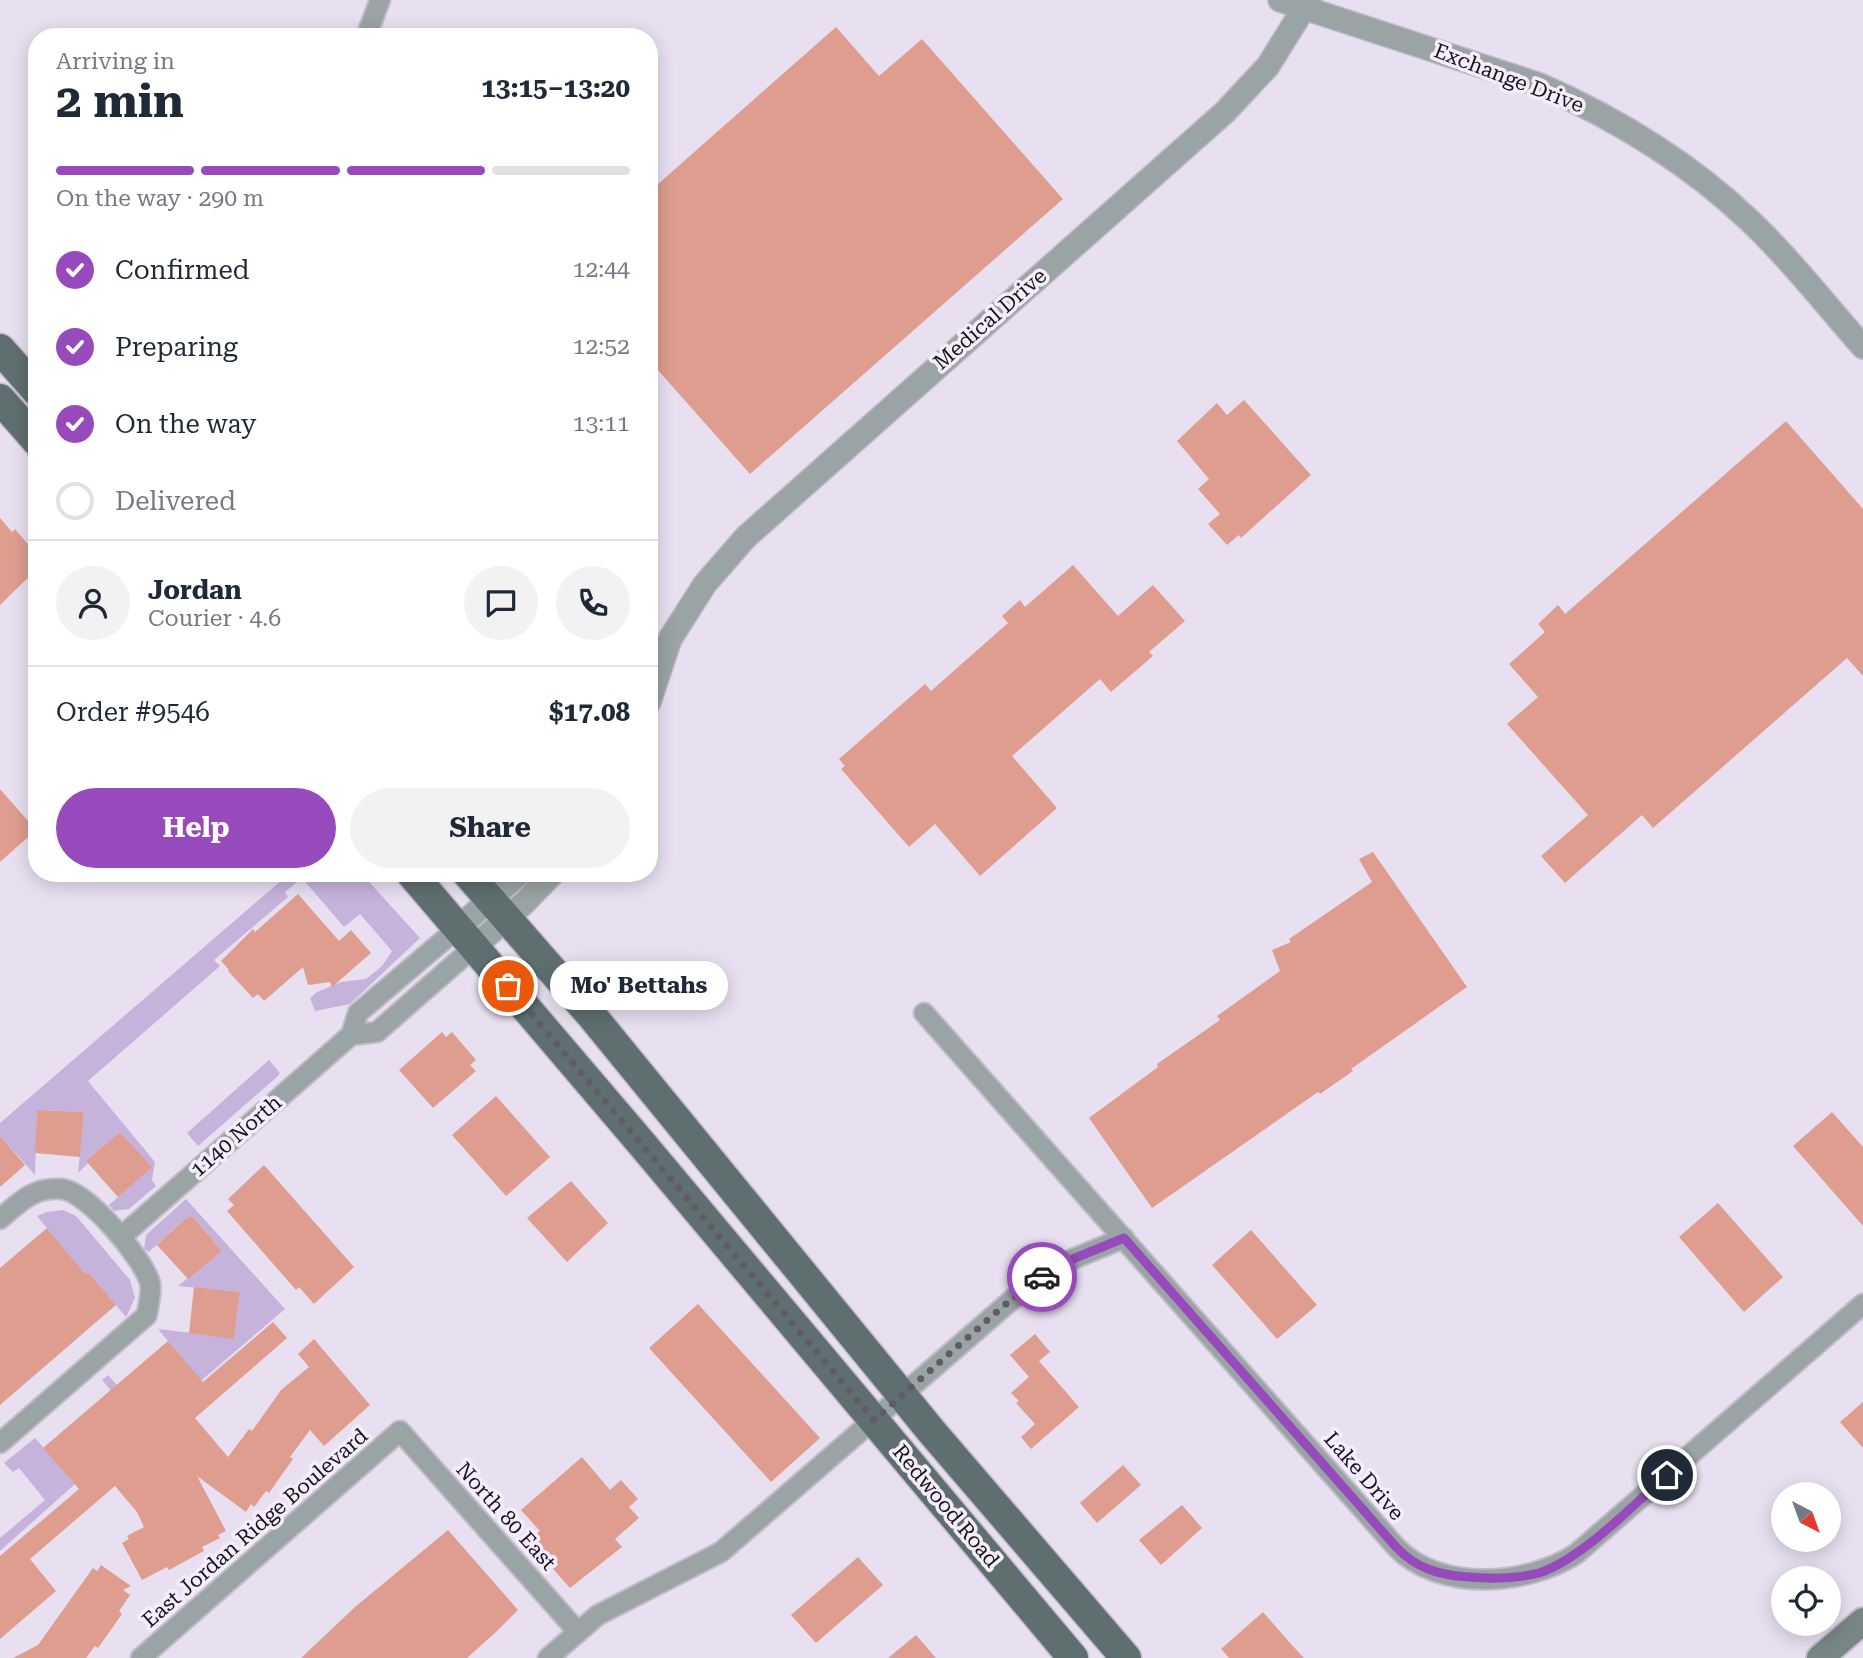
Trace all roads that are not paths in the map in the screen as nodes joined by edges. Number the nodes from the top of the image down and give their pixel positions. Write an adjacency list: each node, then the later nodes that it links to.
1 (380, 0): 4 (street)
2 (1280, 0): 3 (street, Exchange Drive)
3 (1307, 4): 5 (street, Exchange Drive); 10 (street, Medical Drive)
4 (369, 28)
5 (1863, 347)
6 (0, 349): 7 (main road)
7 (28, 374)
8 (0, 399): 9 (main road)
9 (28, 432)
10 (670, 639): 11 (street, Medical Drive); 12 (street, Medical Drive)
11 (658, 650)
12 (658, 675)
13 (419, 882): 18 (main road, Redwood Road)
14 (475, 882): 17 (main road, Redwood Road)
15 (515, 882): 17 (street)
16 (540, 882): 17 (street)
17 (498, 910): 18 (street, 1140 North); 24 (main road, Redwood Road)
18 (466, 937): 21 (street, 1140 North); 25 (main road, Redwood Road)
19 (924, 1013): 22 (street, Lake Drive)
20 (0, 1219): 21 (street)
21 (121, 1237): 27 (street)
22 (1124, 1238): 23 (street, Lake Drive); 24 (street)
23 (1863, 1304)
24 (902, 1395): 25 (street); 33 (main road, Redwood Road)
25 (874, 1420): 29 (street); 32 (main road, Redwood Road)
26 (400, 1431): 29 (street, North 80 East); 30 (street, East Jordan Ridge Boulevard)
27 (0, 1443)
28 (1863, 1621): 34 (main road)
29 (578, 1632): 31 (street)
30 (141, 1658)
31 (548, 1658)
32 (1073, 1658)
33 (1126, 1658)
34 (1820, 1658)

